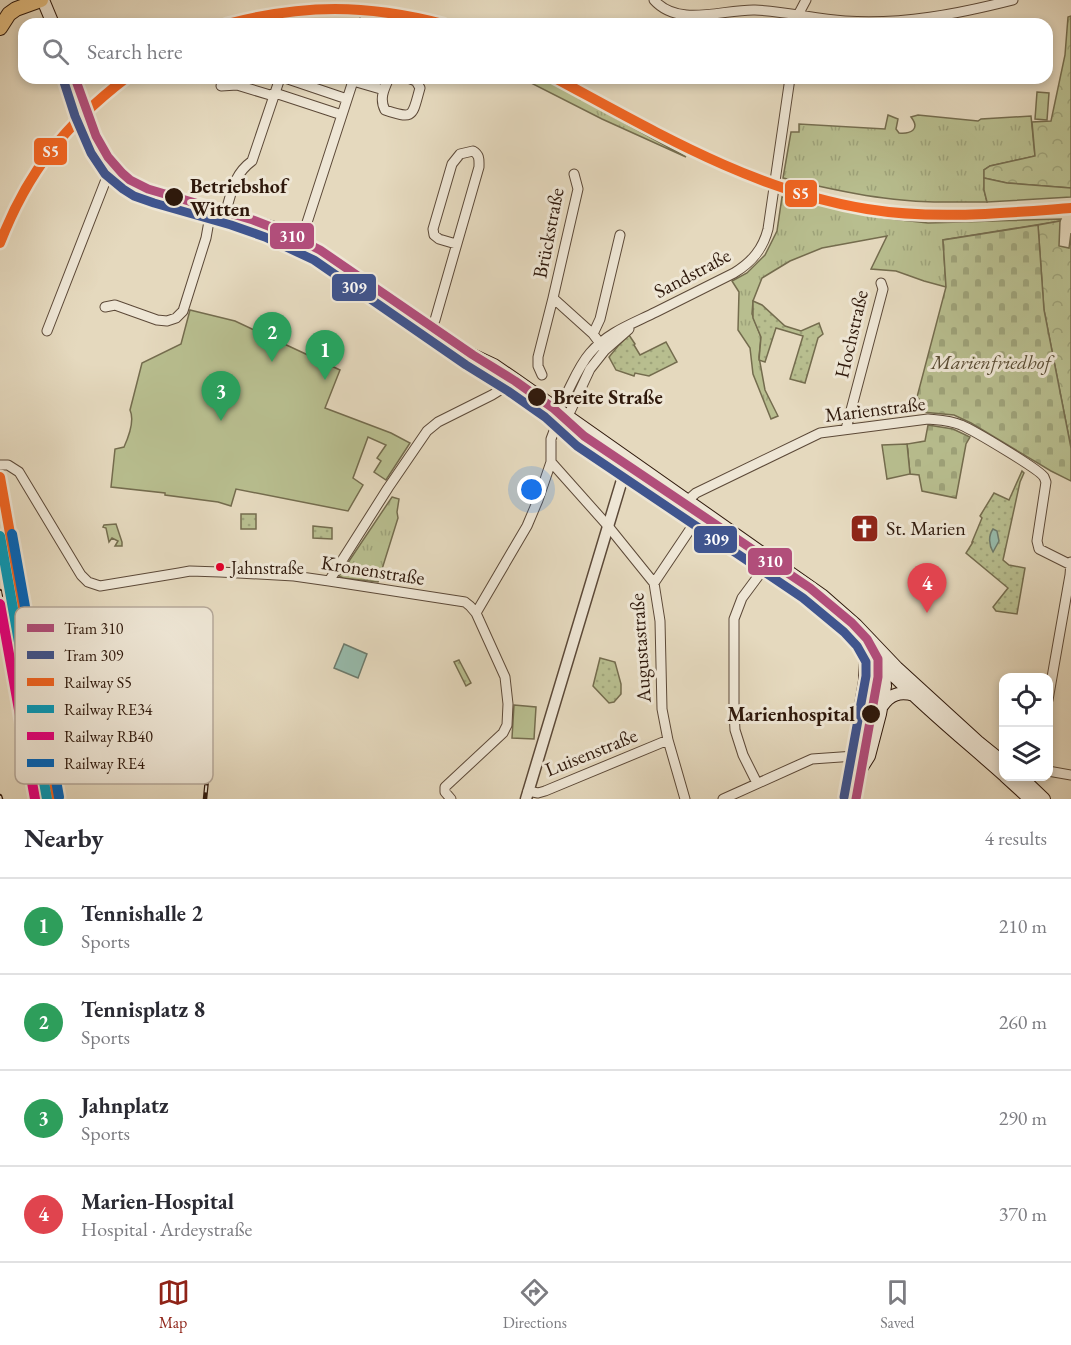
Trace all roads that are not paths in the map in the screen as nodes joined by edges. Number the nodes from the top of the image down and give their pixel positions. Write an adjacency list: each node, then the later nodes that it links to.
1 (13, 0): 6 (main road)
2 (42, 0): 7 (main road); 11 (main road)
3 (654, 0): 8 (street)
4 (806, 0): 9 (street)
5 (1012, 0): 10 (street)
6 (0, 17)
7 (50, 18)
8 (793, 18)
9 (798, 18)
10 (927, 18)
11 (0, 28)
12 (74, 84): 25 (main road)
13 (278, 84): 22 (street)
14 (303, 84): 23 (street)
15 (352, 84): 23 (street)
16 (367, 84): 21 (street)
17 (386, 84): 21 (street)
18 (418, 84): 21 (street)
19 (789, 84): 38 (street, Sandstraße)
20 (221, 86): 22 (street)
21 (384, 90)
22 (275, 93): 24 (street); 28 (street)
23 (347, 99): 24 (street)
24 (342, 116): 30 (street)
25 (115, 169): 27 (main road); 36 (street)
26 (574, 174): 33 (street, Brückstraße)
27 (211, 210): 28 (main road); 34 (street)
28 (225, 214): 30 (main road)
29 (620, 235): 37 (street)
30 (302, 241): 35 (main road)
31 (456, 244): 31 (street); 35 (street)
32 (881, 283): 42 (street, Hochstraße)
33 (553, 298): 37 (street, Brückstraße); 39 (street, Brückstraße)
34 (105, 307)
35 (430, 328): 40 (main road)
36 (47, 331)
37 (593, 334): 38 (street, Brückstraße)
38 (602, 346): 41 (street, Sandstraße)
39 (542, 375)
40 (511, 383): 41 (main road); 53 (street)
41 (561, 416): 43 (main road); 44 (street); 46 (main road)
42 (846, 429): 47 (street, Marienstraße); 52 (street, Marienstraße)
43 (620, 452): 46 (main road); 47 (main road)
44 (551, 462): 49 (street, Augustastraße); 55 (street)
45 (1, 465): 53 (street, Kronenstraße)
46 (625, 470): 48 (main road); 49 (street)
47 (688, 500): 48 (street, Marienstraße); 51 (main road)
48 (674, 502): 51 (main road)
49 (608, 526): 54 (street, Augustastraße); 73 (street)
50 (691, 528): 54 (street)
51 (767, 563): 56 (main road); 71 (street)
52 (1071, 563): 60 (street)
53 (329, 581): 55 (street, Kronenstraße)
54 (654, 583): 64 (street, Augustastraße)
55 (476, 613): 74 (street)
56 (858, 636): 57 (main road); 58 (main road); 61 (main road)
57 (879, 650): 58 (main road); 59 (main road)
58 (884, 665): 59 (main road); 61 (main road); 62 (main road); 63 (main road)
59 (897, 668): 66 (main road)
60 (1053, 673)
61 (865, 681): 65 (main road)
62 (914, 695): 63 (main road); 68 (main road)
63 (881, 706): 67 (main road)
64 (668, 740): 73 (street, Luisenstraße); 75 (street, Augustastraße)
65 (855, 756): 67 (main road); 71 (street)
66 (999, 759)
67 (859, 772): 77 (main road)
68 (999, 772)
69 (1053, 772): 70 (street)
70 (1071, 775)
71 (757, 783): 76 (street)
72 (1023, 785): 78 (main road)
73 (527, 795)
74 (449, 798)
75 (686, 799)
76 (723, 799)
77 (855, 799)
78 (1044, 799)

